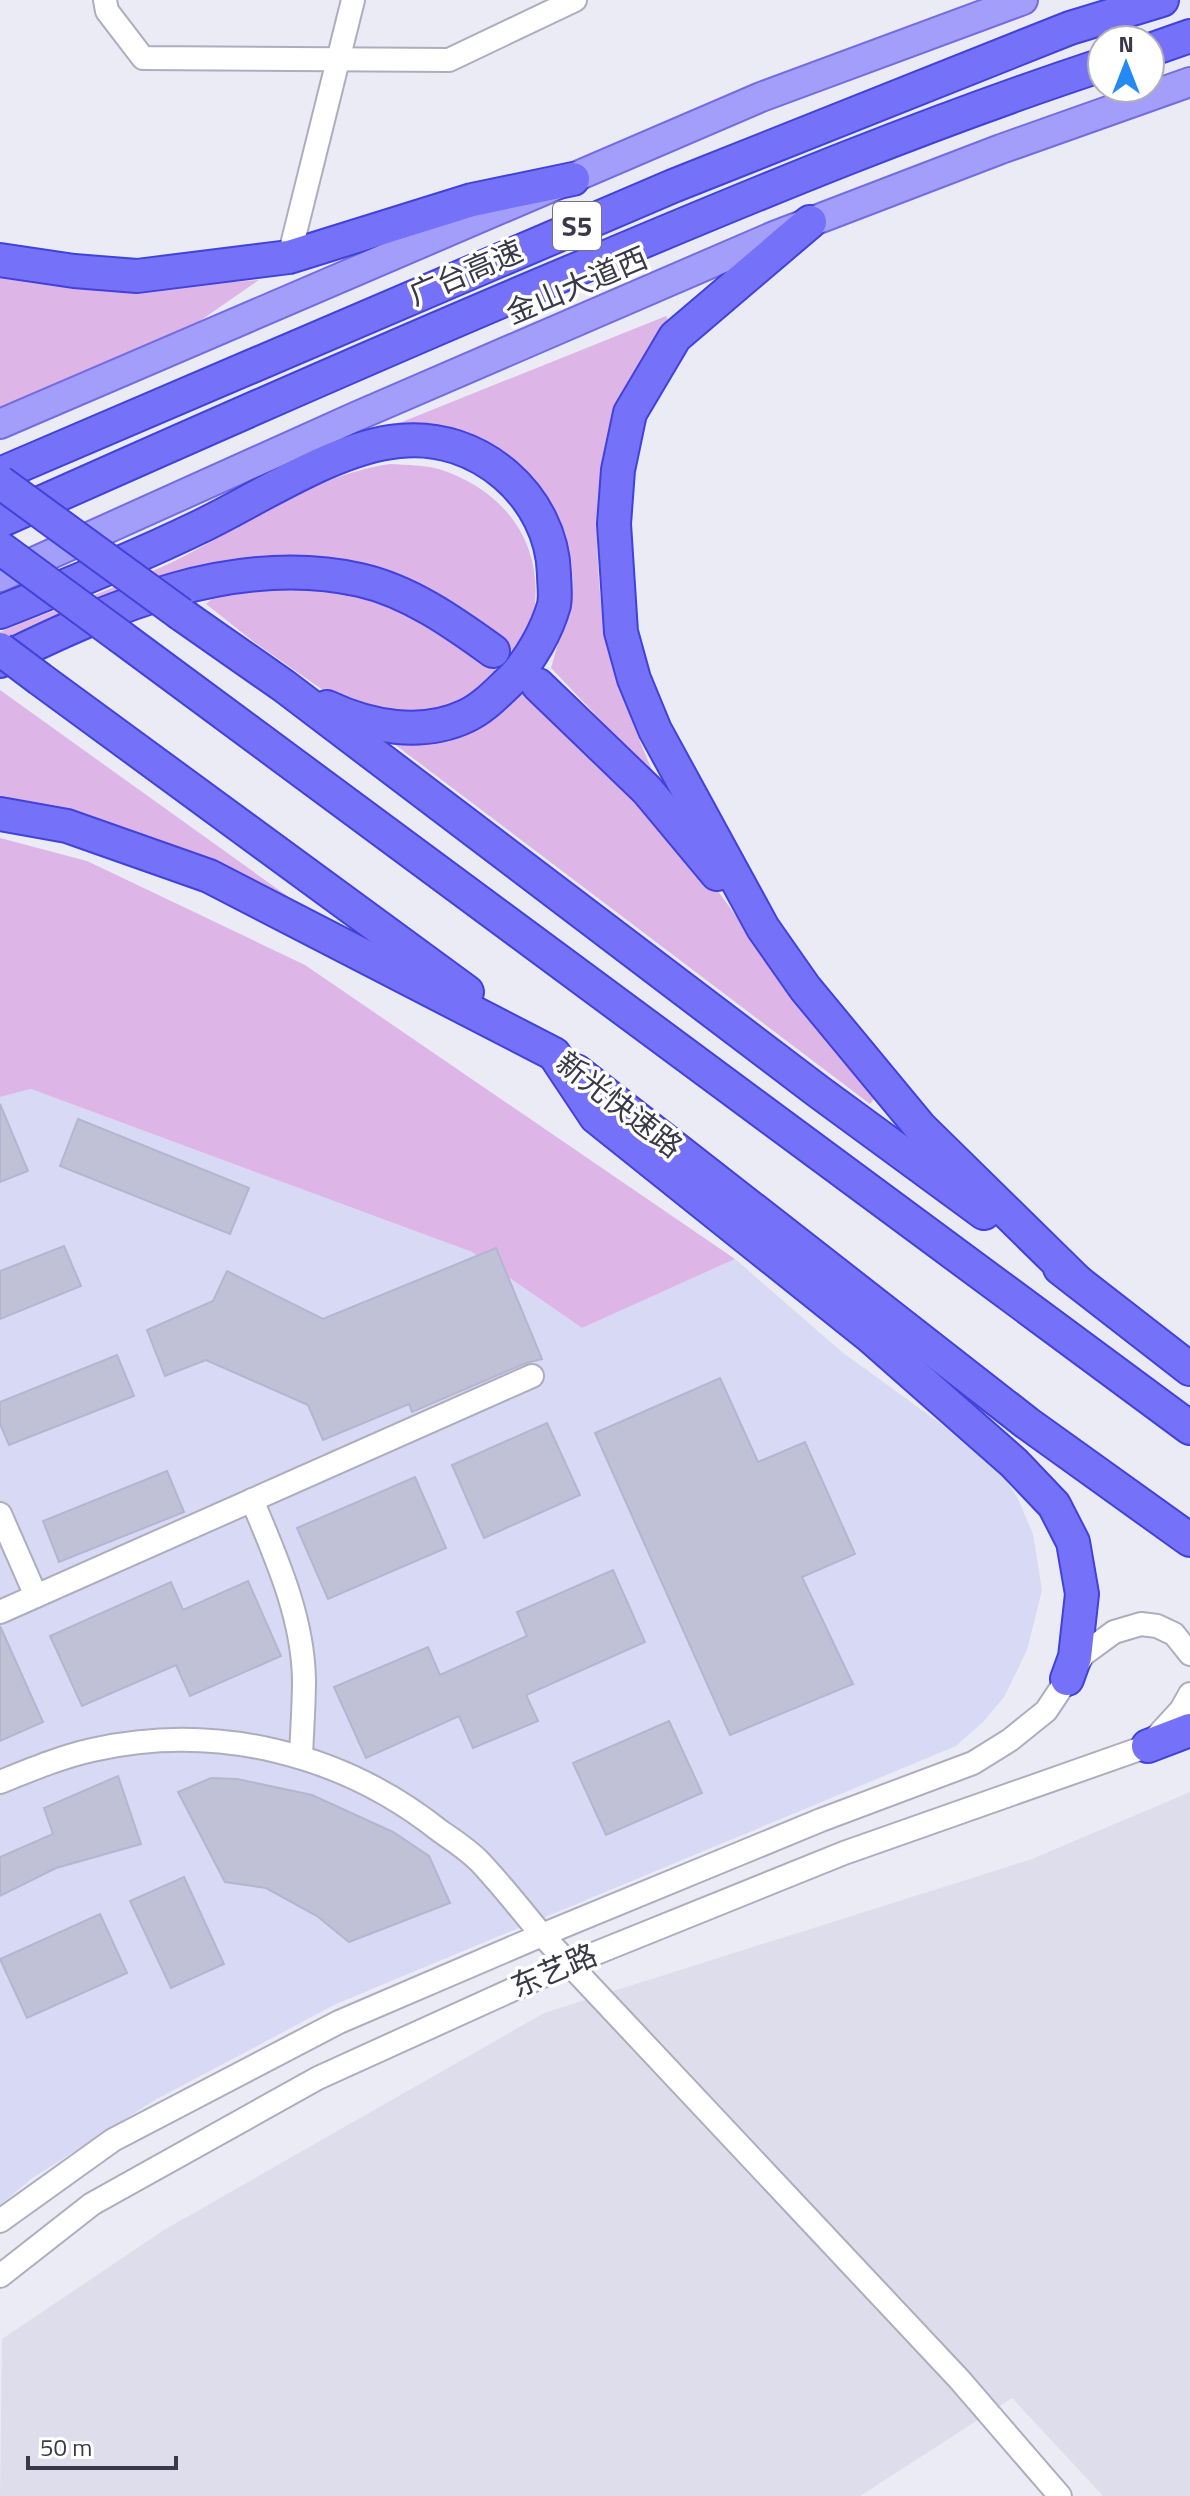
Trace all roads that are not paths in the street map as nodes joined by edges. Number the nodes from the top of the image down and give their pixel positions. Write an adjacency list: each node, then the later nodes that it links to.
1 (105, 0): 8 (street)
2 (353, 0): 8 (street)
3 (575, 0): 8 (street)
4 (1023, 0): 11 (main road)
5 (1162, 0): 16 (highway, 广台高速 / S5)
6 (1190, 36): 7 (highway)
7 (1166, 44)
8 (338, 59): 13 (street)
9 (1086, 71): 18 (highway, 广台高速 / S5)
10 (1190, 82): 12 (main road, 金山大道西)
11 (573, 179): 13 (highway); 15 (main road)
12 (810, 222): 20 (main road, 金山大道西); 28 (highway)
13 (289, 257): 14 (highway)
14 (0, 260)
15 (0, 424)
16 (0, 474)
17 (0, 482): 26 (highway, bridge)
18 (0, 521)
19 (0, 548): 33 (highway, bridge)
20 (0, 577)
21 (0, 612): 26 (highway)
22 (0, 649): 29 (highway, 新光快速路, bridge)
23 (493, 651): 24 (highway)
24 (0, 661)
25 (538, 685): 28 (highway)
26 (284, 686): 30 (highway)
27 (0, 814): 29 (highway)
28 (763, 928): 30 (highway)
29 (554, 1054): 36 (highway, 新光快速路); 40 (highway)
30 (1077, 1281): 31 (highway)
31 (1190, 1369)
32 (532, 1376): 34 (street)
33 (1190, 1428)
34 (252, 1500): 37 (street); 44 (street)
35 (0, 1514): 37 (street)
36 (1190, 1540)
37 (36, 1596): 38 (street)
38 (0, 1612)
39 (1190, 1654): 40 (street, 东艺路)
40 (1067, 1679): 46 (street, 东艺路)
41 (1190, 1694): 43 (street)
42 (1190, 1730): 43 (highway)
43 (1148, 1746): 47 (street, 东艺路)
44 (301, 1756): 45 (street); 46 (street)
45 (0, 1782)
46 (542, 1935): 47 (street); 48 (street, 东艺路)
47 (569, 1964): 49 (street, 东艺路); 50 (street)
48 (0, 2221)
49 (0, 2276)
50 (1060, 2496)

